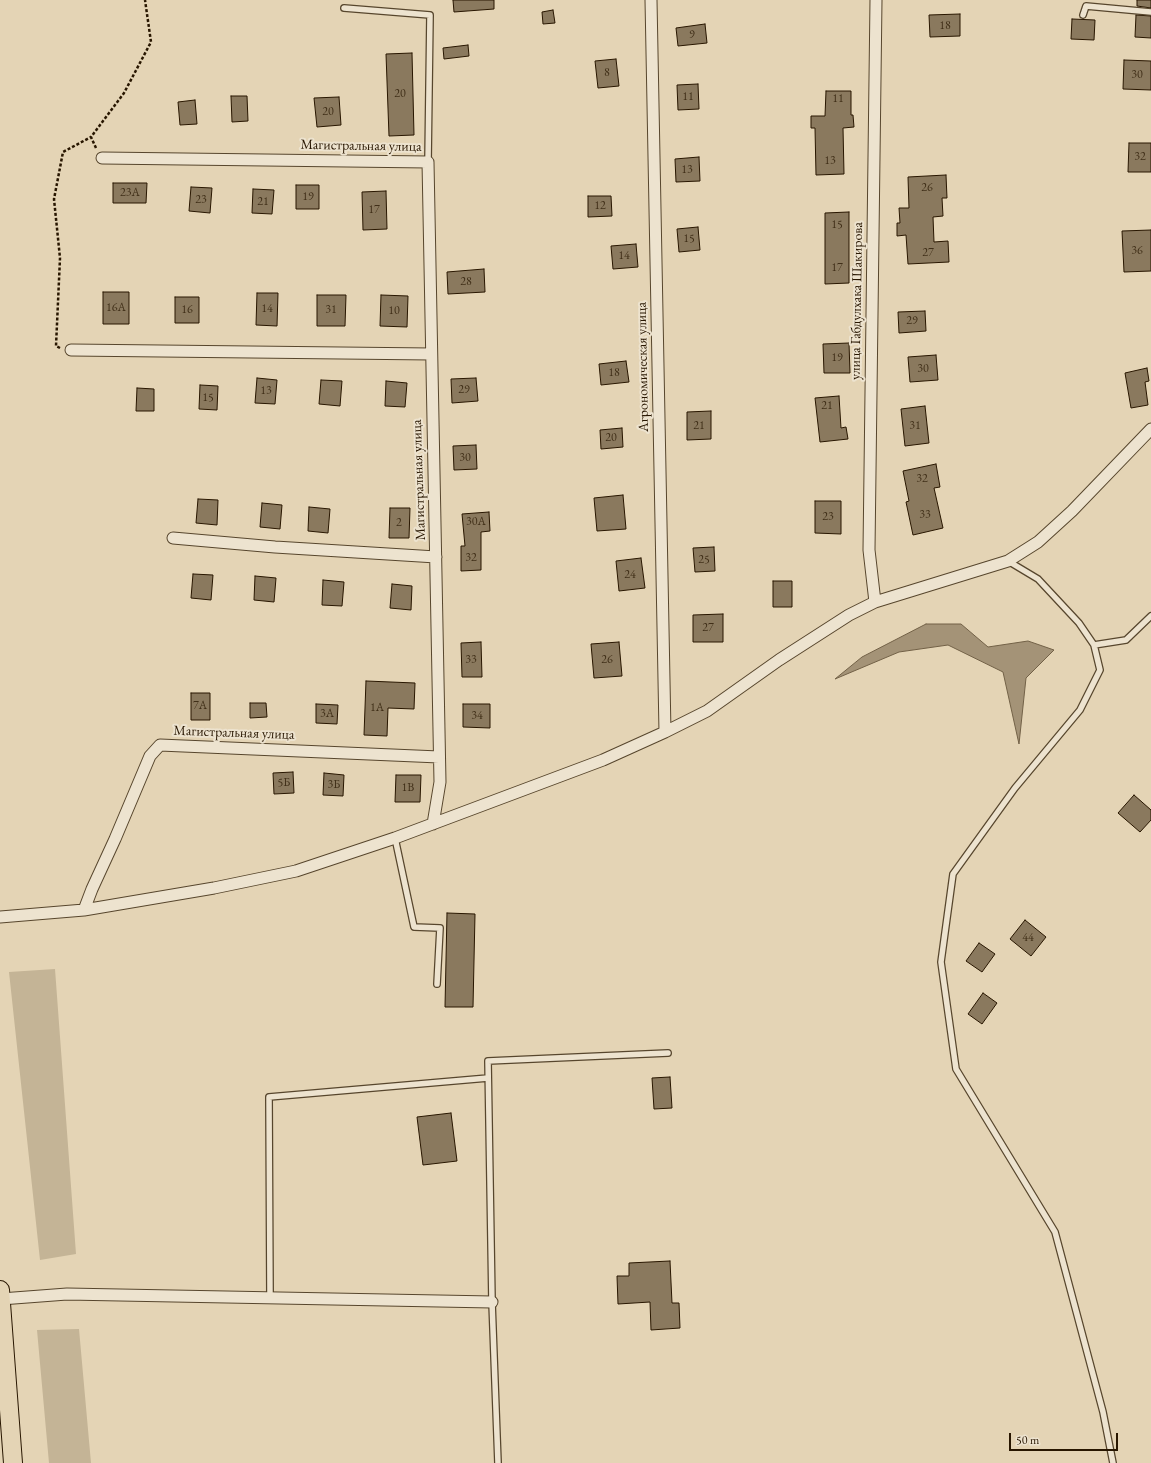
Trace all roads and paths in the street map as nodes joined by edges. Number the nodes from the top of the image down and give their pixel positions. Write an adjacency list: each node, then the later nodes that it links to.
1 (145, 0): 7 (path)
2 (651, 0): 19 (street, Агрономическая улица)
3 (876, 0): 16 (street, улица Габдулхака Шакирова)
4 (344, 8): 9 (lane)
5 (1151, 12): 6 (lane)
6 (1083, 15)
7 (91, 136): 8 (path); 10 (path)
8 (102, 158): 9 (street, Магистральная улица)
9 (428, 162): 11 (street, Магистральная улица)
10 (71, 350): 11 (street)
11 (431, 354): 14 (street, Магистральная улица)
12 (1151, 429): 15 (street)
13 (173, 538): 14 (street, Магистральная улица)
14 (436, 557): 20 (street, Магистральная улица)
15 (1008, 561): 16 (street); 18 (lane)
16 (875, 602): 19 (street)
17 (1151, 616): 18 (lane)
18 (1094, 645): 33 (lane)
19 (665, 732): 21 (street)
20 (440, 757): 21 (street, Магистральная улица); 23 (street, Магистральная улица)
21 (432, 824): 22 (street)
22 (395, 838): 23 (street); 25 (lane)
23 (84, 910): 24 (street)
24 (0, 917)
25 (437, 984)
26 (668, 1053): 27 (lane)
27 (488, 1078): 29 (lane); 30 (lane)
28 (0, 1296): 29 (street); 31 (main road)
29 (270, 1298): 30 (street)
30 (492, 1302): 32 (lane)
31 (13, 1463)
32 (498, 1463)
33 (1113, 1463)

